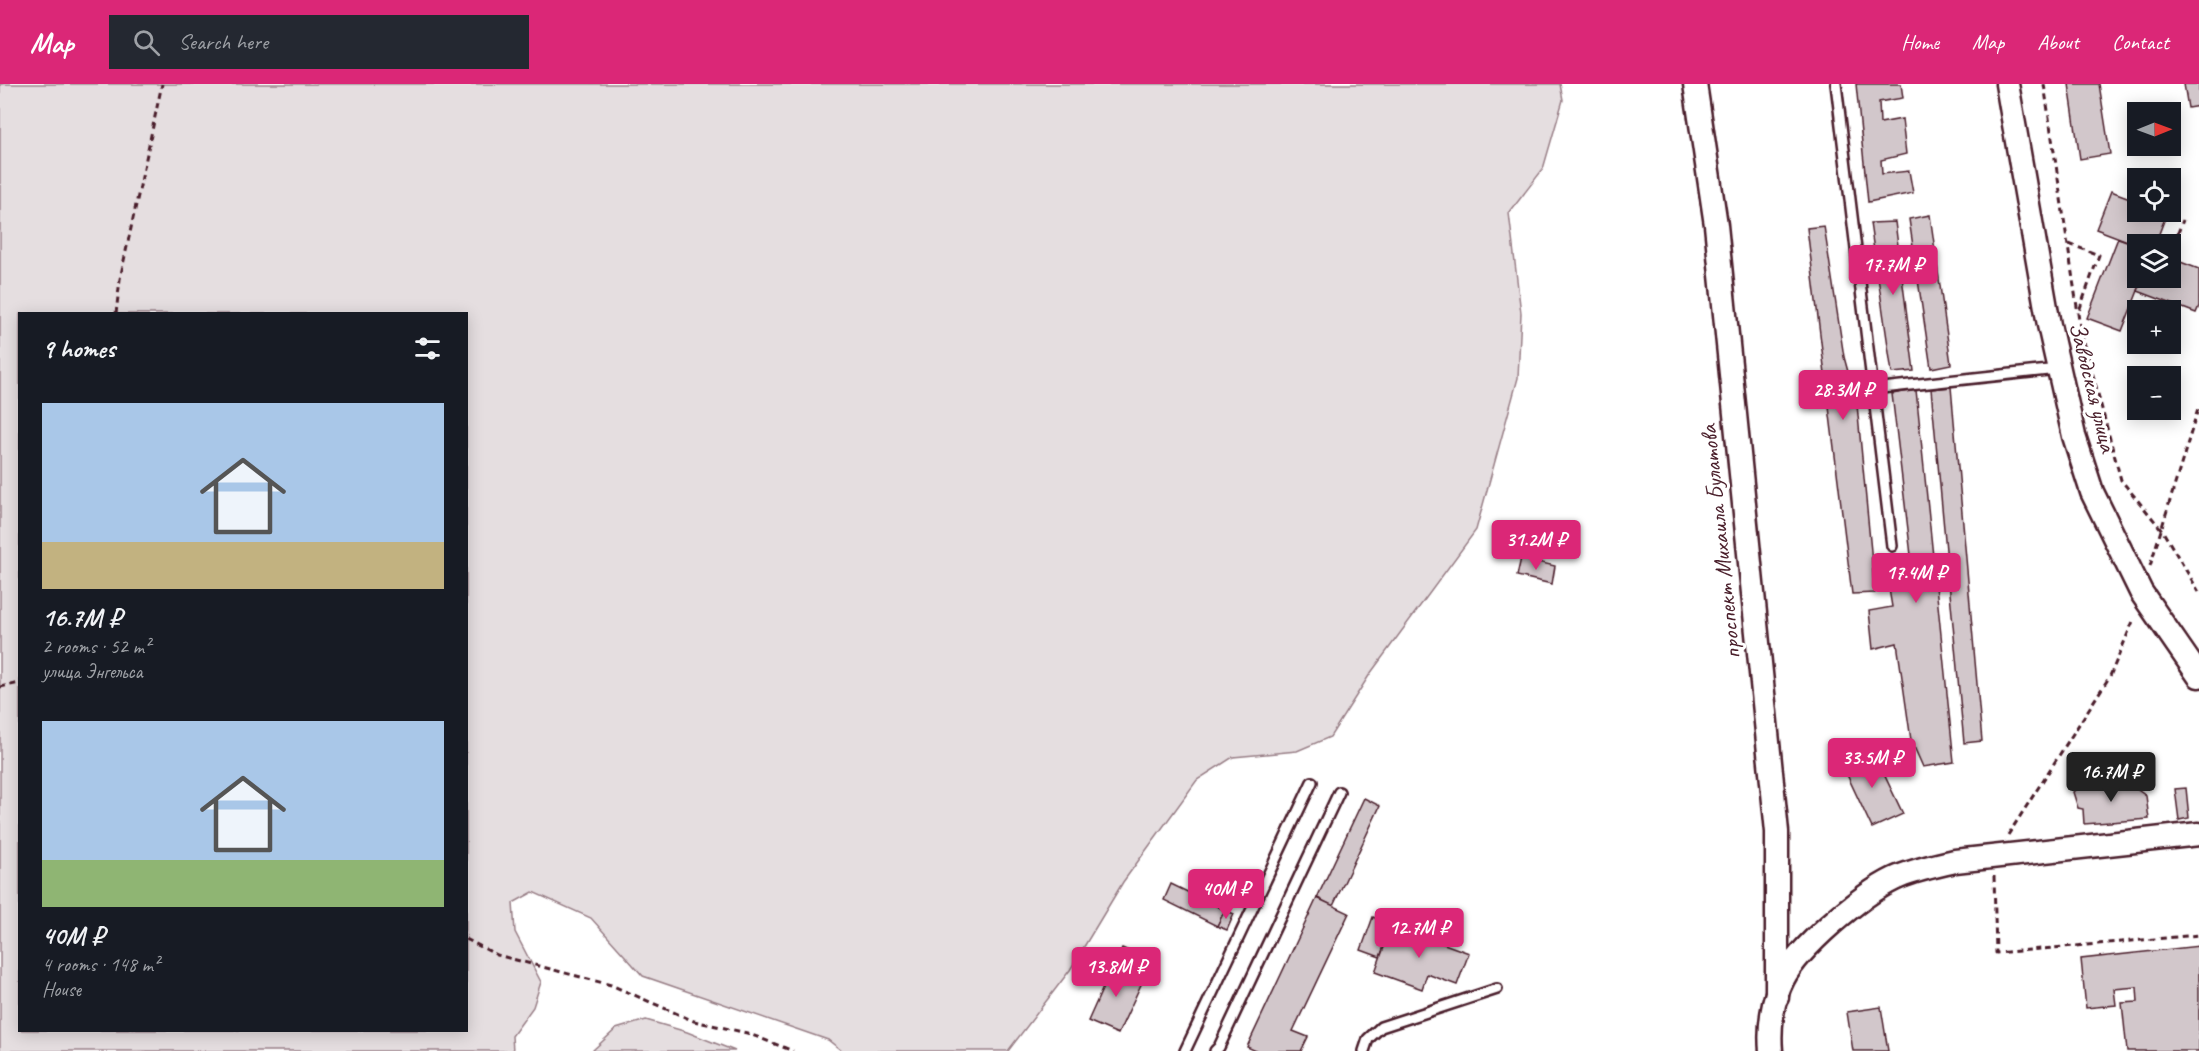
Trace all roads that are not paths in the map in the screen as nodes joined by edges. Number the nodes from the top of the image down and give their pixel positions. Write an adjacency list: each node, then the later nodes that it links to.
1 (1695, 84): 12 (street, проспект Михаила Булатова)
2 (1836, 84): 5 (lane)
3 (2007, 84): 4 (street, Заводская улица)
4 (2058, 369): 5 (lane); 7 (street, Заводская улица)
5 (1873, 389): 6 (lane)
6 (1892, 546)
7 (2199, 676)
8 (1312, 782): 13 (lane)
9 (1339, 792): 14 (lane)
10 (2199, 834): 12 (street)
11 (1497, 989): 15 (lane)
12 (1777, 996): 16 (street)
13 (1185, 1051)
14 (1215, 1051)
15 (1364, 1051)
16 (1771, 1051)

